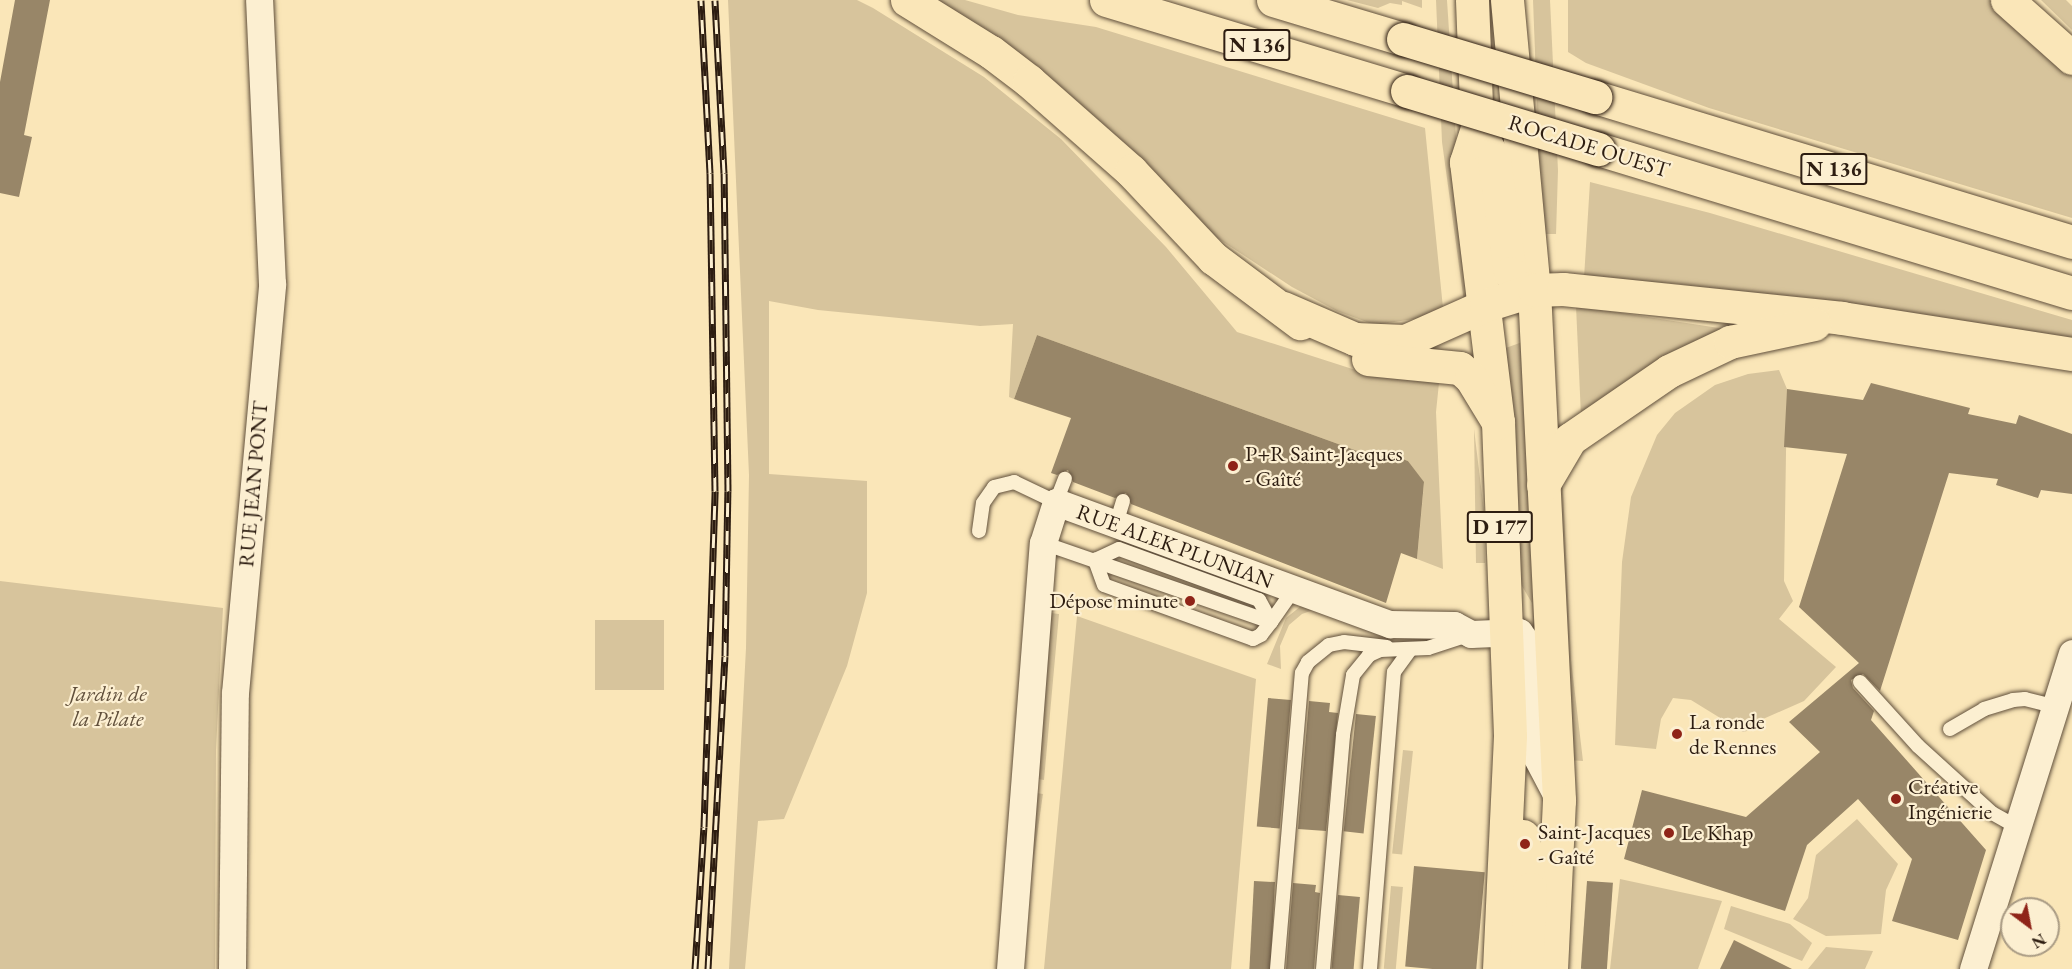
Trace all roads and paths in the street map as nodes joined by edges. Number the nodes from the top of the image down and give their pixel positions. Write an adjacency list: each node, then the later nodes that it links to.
1 (259, 0): 37 (street, RUE JEAN PONT)
2 (907, 0): 16 (main road)
3 (1106, 0): 14 (main road, ROCADE OUEST / N 136, bridge)
4 (1273, 0): 12 (main road, N 136, bridge)
5 (1472, 0): 10 (main road, D 177)
6 (1507, 0): 11 (main road)
7 (1525, 0): 11 (main road)
8 (2007, 0): 9 (main road)
9 (2072, 58)
10 (1478, 128): 13 (main road); 15 (main road, D 177)
11 (1522, 158): 13 (main road)
12 (2072, 242)
13 (1534, 290): 15 (main road); 17 (main road); 20 (main road)
14 (2072, 293)
15 (1486, 305): 16 (main road); 19 (main road, D 177)
16 (1283, 308): 19 (main road)
17 (1842, 318): 18 (main road); 20 (main road)
18 (2072, 354)
19 (1498, 422): 27 (main road, D 177)
20 (1543, 485): 35 (main road)
21 (1060, 490): 22 (lane); 23 (street, RUE ALEK PLUNIAN); 25 (street, RUE ALEK PLUNIAN)
22 (979, 531)
23 (1043, 543): 24 (lane); 38 (street, RUE ALEK PLUNIAN)
24 (1095, 560): 26 (lane); 26 (lane)
25 (1293, 590): 26 (lane); 28 (street, RUE ALEK PLUNIAN)
26 (1271, 622)
27 (1504, 631): 28 (street, RUE ALEK PLUNIAN); 34 (main road, D 177); 35 (street)
28 (1471, 634): 29 (lane)
29 (1410, 650): 39 (lane); 40 (lane); 41 (lane)
30 (2072, 653): 32 (street)
31 (1860, 682): 36 (lane)
32 (2056, 707): 33 (lane); 36 (street)
33 (1950, 729)
34 (1510, 736): 42 (main road, D 177); 43 (main road, D 177)
35 (1559, 800): 44 (main road)
36 (2019, 828): 45 (street)
37 (232, 969)
38 (1010, 969)
39 (1277, 969)
40 (1323, 969)
41 (1370, 969)
42 (1499, 969)
43 (1526, 969)
44 (1551, 969)
45 (1973, 969)

